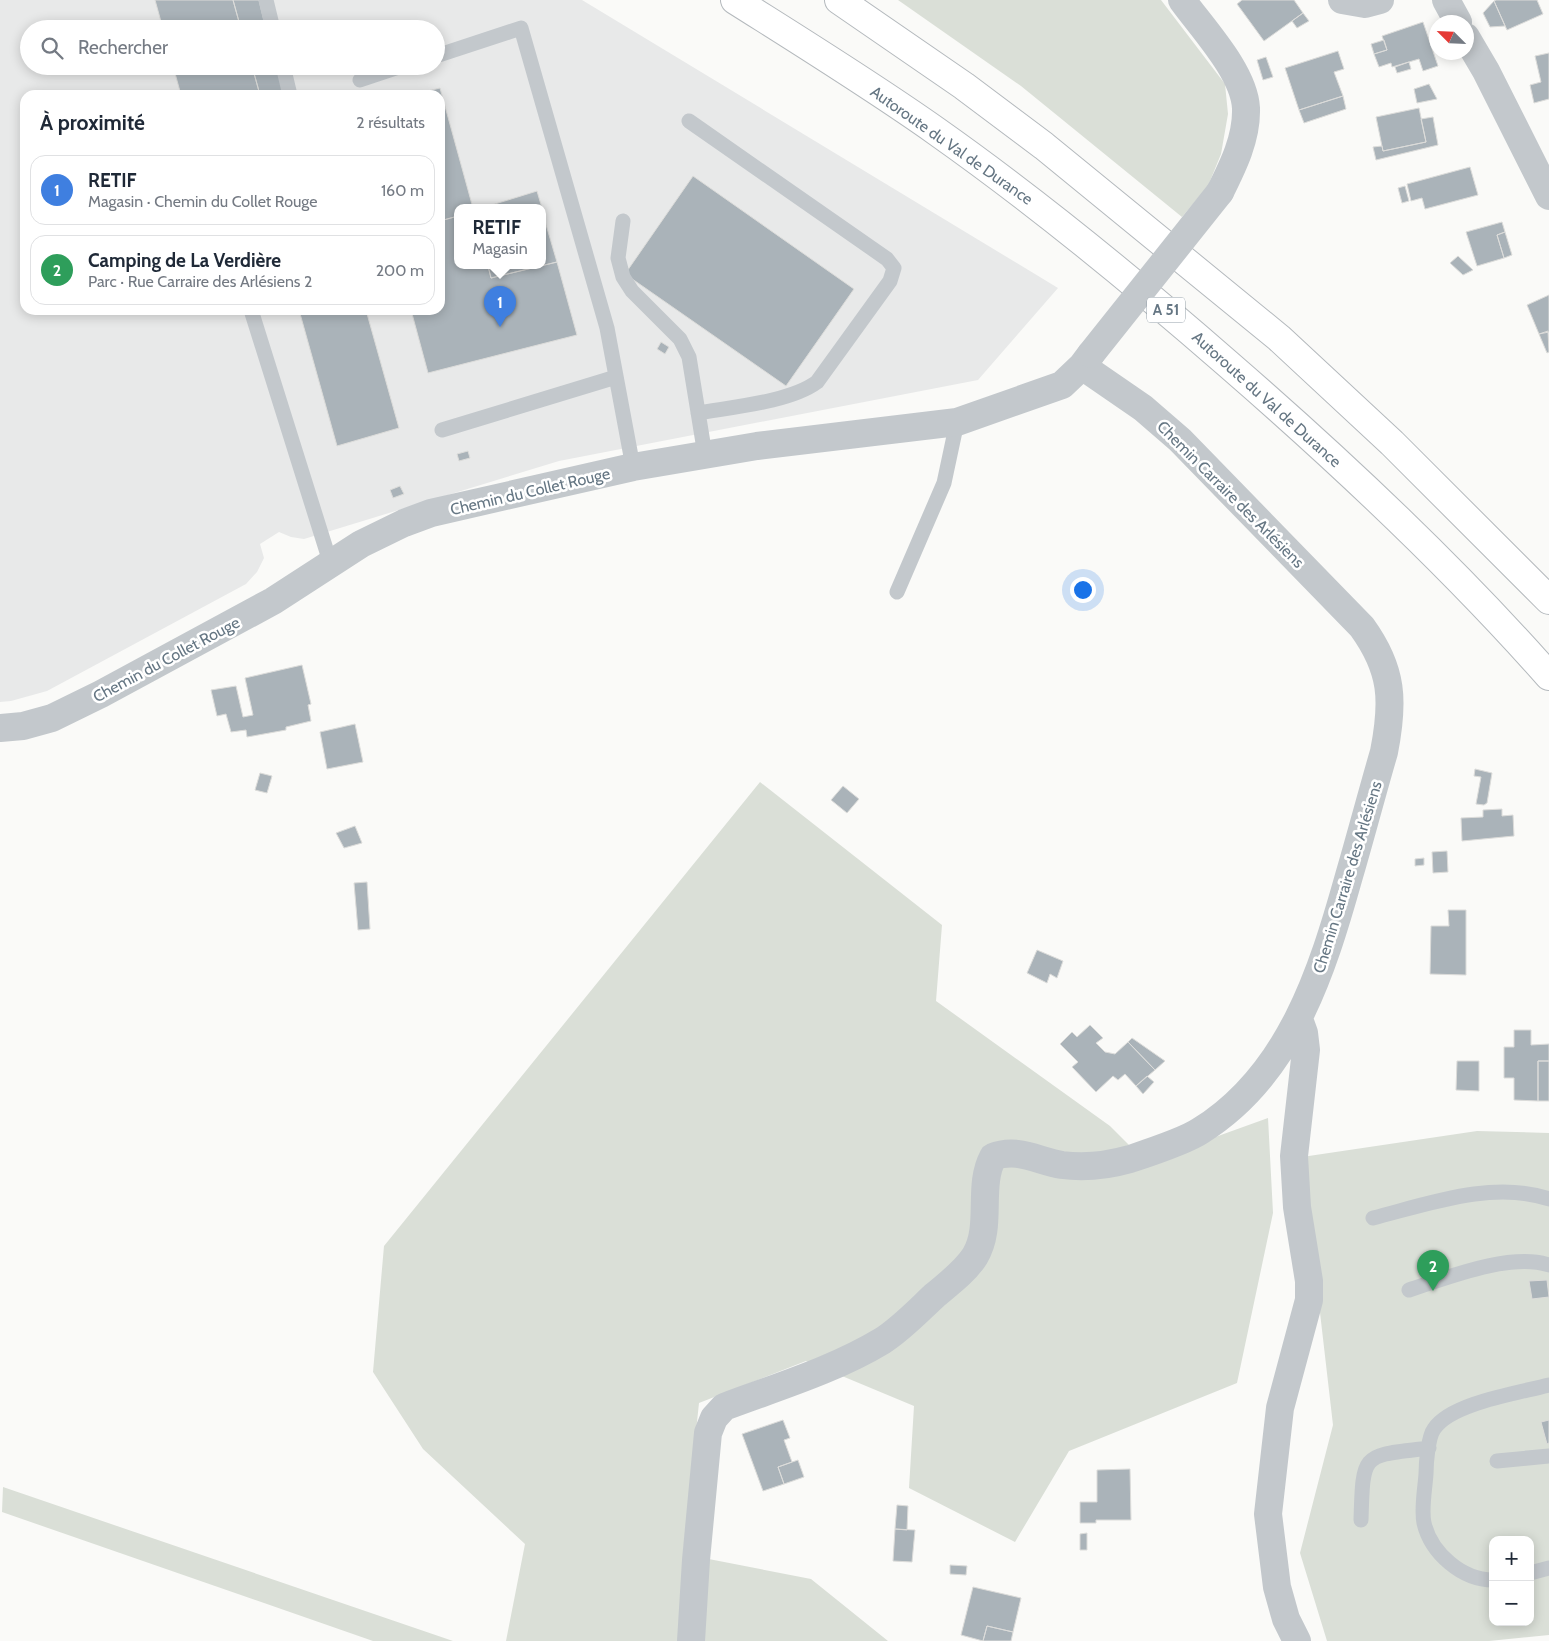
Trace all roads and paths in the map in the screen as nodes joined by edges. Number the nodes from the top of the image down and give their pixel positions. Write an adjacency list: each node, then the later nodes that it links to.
1 (266, 0): 9 (lane)
2 (735, 0): 30 (highway, Autoroute du Val de Durance / A 51)
3 (839, 0): 29 (highway)
4 (1182, 0): 20 (street, Chemin du Collet Rouge, bridge)
5 (1342, 0): 6 (street)
6 (1380, 0)
7 (1446, 0): 8 (street)
8 (1454, 15)
9 (271, 20)
10 (1474, 51): 17 (street)
11 (445, 53): 21 (lane)
12 (285, 75): 15 (lane)
13 (375, 75): 14 (lane)
14 (360, 80)
15 (289, 90)
16 (689, 121): 22 (lane)
17 (1549, 196)
18 (623, 221): 22 (lane)
19 (253, 315): 27 (lane)
20 (1086, 360): 23 (street, Chemin du Collet Rouge); 32 (street, Chemin Carraire des Arlésiens)
21 (616, 377): 24 (lane); 26 (lane)
22 (698, 413): 25 (lane)
23 (957, 422): 25 (street, Chemin du Collet Rouge); 28 (lane)
24 (442, 430)
25 (705, 455): 26 (street, Chemin du Collet Rouge)
26 (633, 467): 27 (street, Chemin du Collet Rouge)
27 (330, 565): 31 (street, Chemin du Collet Rouge)
28 (897, 592)
29 (1549, 600)
30 (1549, 676)
31 (0, 728)
32 (1299, 1019): 45 (street, Chemin Carraire des Arlésiens); 46 (street)
33 (1549, 1199): 34 (lane)
34 (1373, 1218)
35 (1549, 1265): 36 (lane)
36 (1409, 1290)
37 (1549, 1385): 38 (lane)
38 (1429, 1448): 41 (lane); 44 (lane)
39 (1549, 1456): 40 (lane)
40 (1497, 1461)
41 (1361, 1520)
42 (1549, 1568): 43 (lane)
43 (1534, 1572)
44 (1489, 1579)
45 (691, 1641)
46 (1297, 1641)

